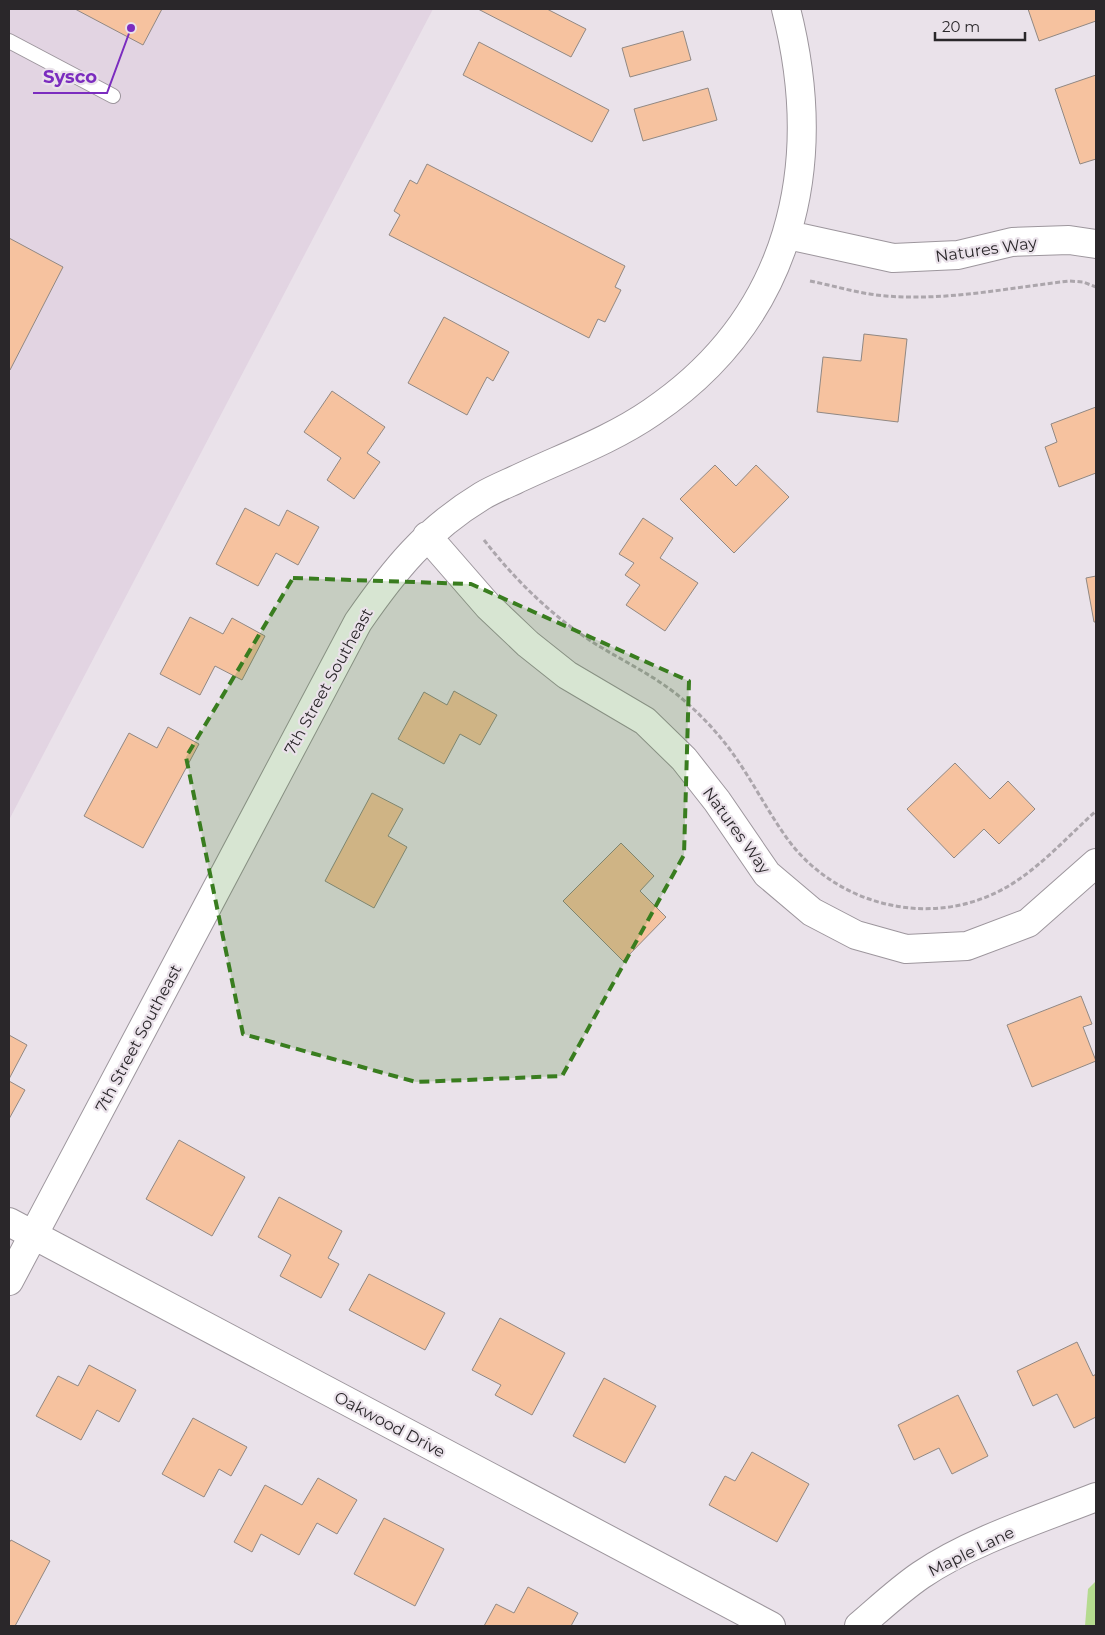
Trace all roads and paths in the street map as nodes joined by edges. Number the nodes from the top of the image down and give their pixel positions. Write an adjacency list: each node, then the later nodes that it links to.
1 (786, 9): 4 (street, 7th Street Southeast)
2 (9, 41): 3 (lane)
3 (113, 96)
4 (788, 235): 5 (street, Natures Way); 8 (street, 7th Street Southeast)
5 (1096, 244)
6 (810, 280): 7 (path)
7 (1096, 287)
8 (427, 536): 11 (street, Natures Way); 13 (street, 7th Street Southeast)
9 (484, 540): 10 (path)
10 (1096, 811)
11 (1096, 863)
12 (9, 1222): 13 (street, Oakwood Drive)
13 (33, 1235): 14 (street, 7th Street Southeast); 16 (street, Oakwood Drive)
14 (9, 1281)
15 (1096, 1497): 17 (street, Maple Lane)
16 (771, 1626)
17 (859, 1626)

